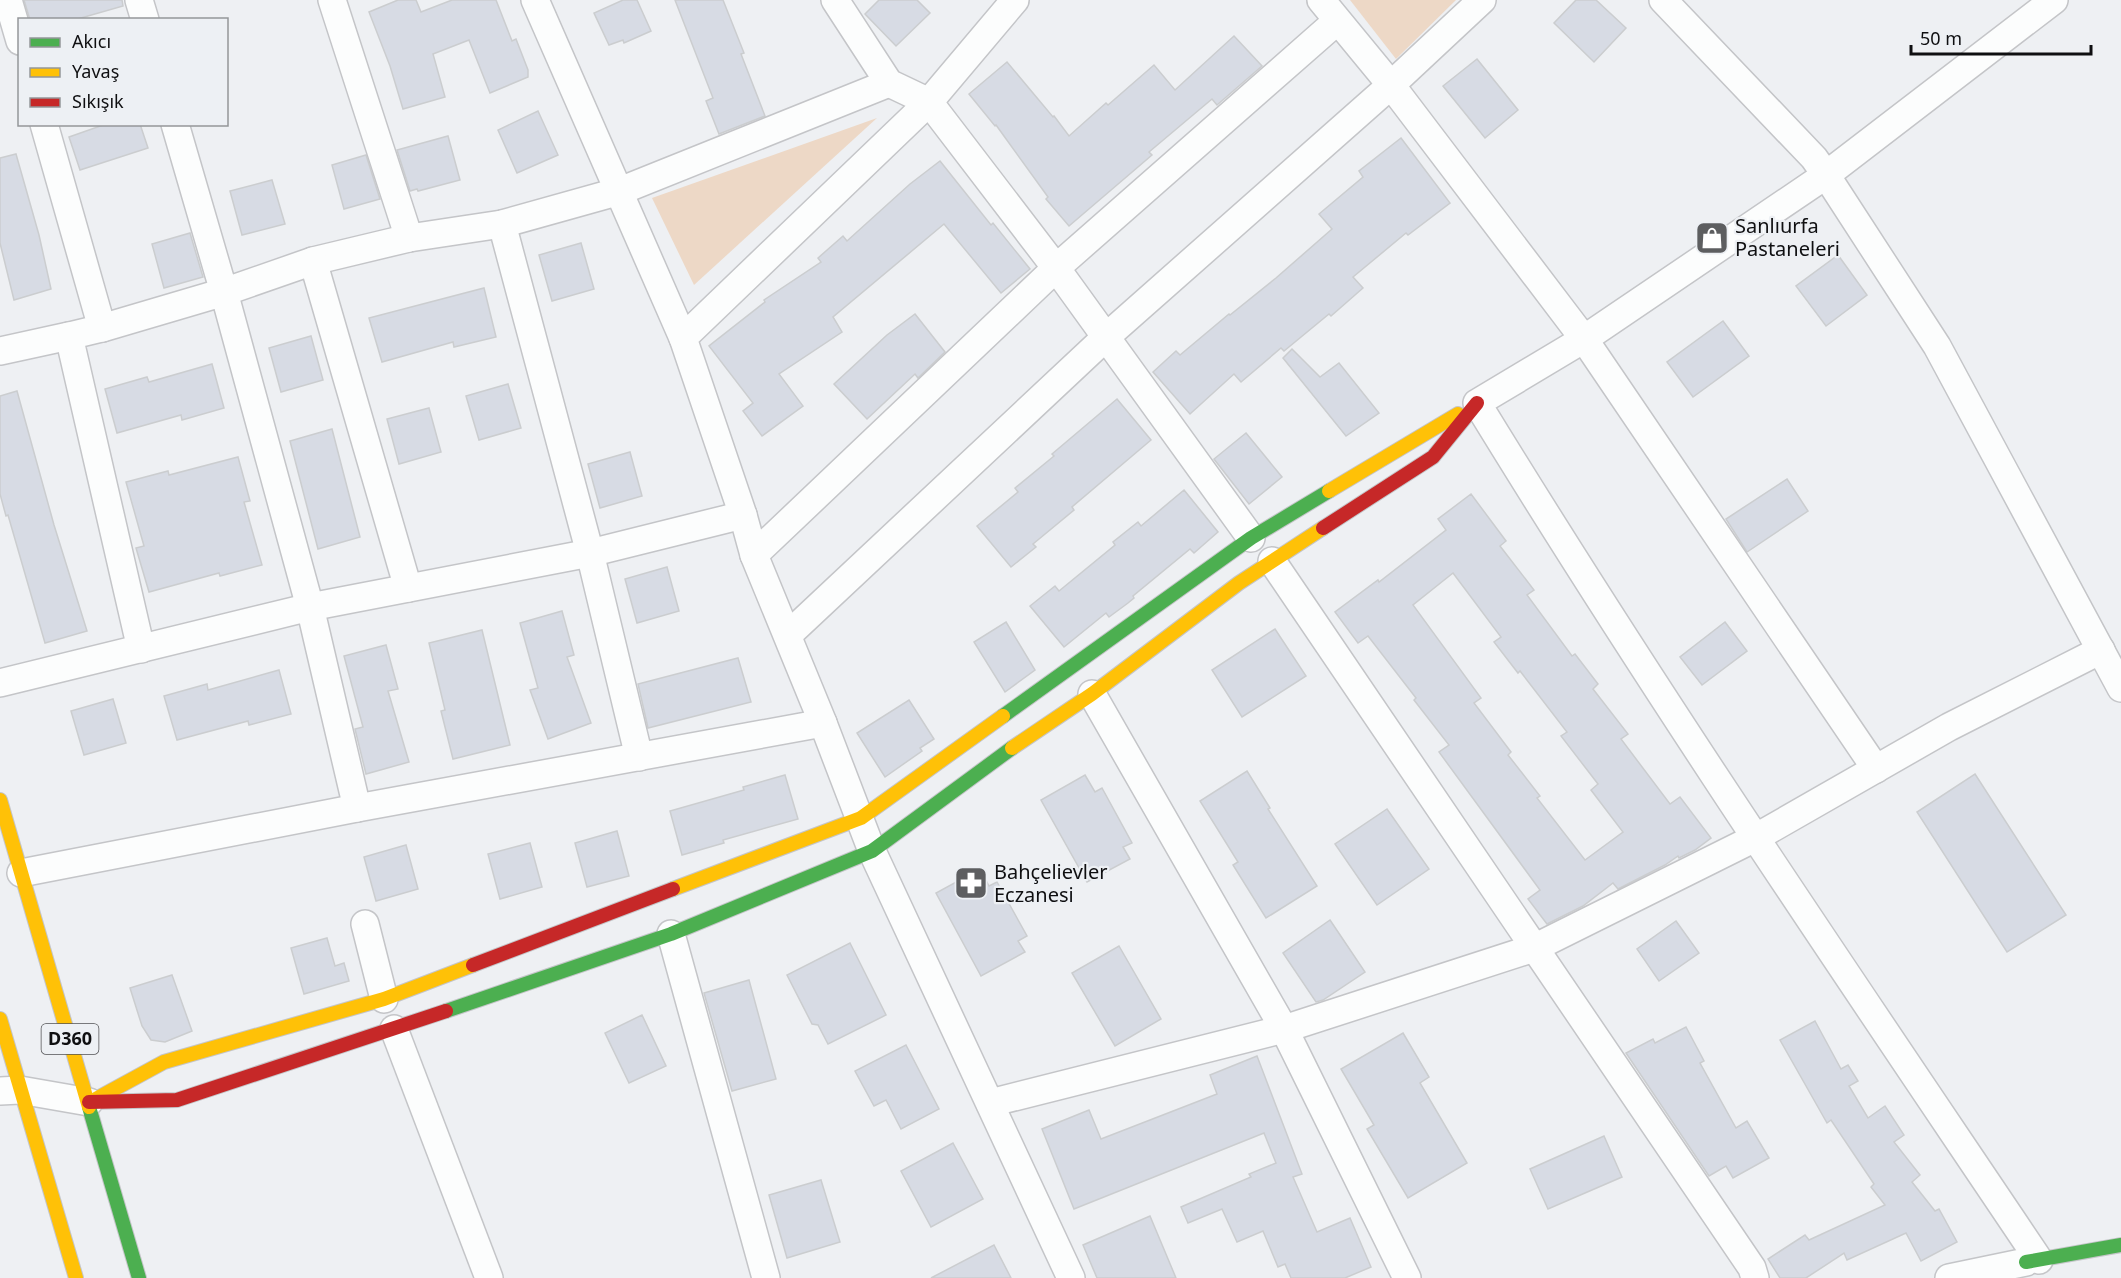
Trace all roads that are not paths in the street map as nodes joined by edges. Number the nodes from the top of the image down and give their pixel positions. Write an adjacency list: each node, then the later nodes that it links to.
1 (8, 0): 13 (street)
2 (139, 0): 11 (street)
3 (332, 0): 22 (street)
4 (535, 0): 20 (street)
5 (835, 0): 14 (street)
6 (1015, 0): 16 (street)
7 (1321, 0): 12 (street)
8 (1482, 0): 15 (street)
9 (1663, 0): 19 (street)
10 (2054, 0): 19 (street)
11 (144, 18)
12 (1337, 21): 15 (street); 24 (street)
13 (18, 34)
14 (889, 83): 16 (street); 20 (street)
15 (1391, 85): 28 (street); 30 (street)
16 (929, 102): 24 (street); 29 (street)
17 (45, 126): 26 (street)
18 (176, 126): 25 (street)
19 (1826, 175): 30 (street); 42 (street)
20 (620, 191): 21 (street); 29 (street)
21 (502, 224): 22 (street); 35 (street)
22 (409, 238): 23 (street)
23 (313, 261): 25 (street); 38 (street)
24 (1056, 268): 28 (street); 36 (street)
25 (224, 292): 26 (street); 39 (street)
26 (102, 328): 27 (street)
27 (69, 336): 31 (street); 41 (street)
28 (1106, 337): 34 (street); 40 (street)
29 (683, 338): 33 (street)
30 (1584, 339): 32 (street); 48 (street)
31 (0, 351)
32 (1477, 403): 34 (main road); 37 (main road); 52 (street)
33 (743, 515): 35 (street); 36 (street)
34 (1251, 538): 51 (main road)
35 (590, 553): 38 (street); 47 (street)
36 (754, 555): 40 (street)
37 (1272, 561): 45 (main road); 57 (street)
38 (408, 588): 39 (street)
39 (310, 607): 41 (street); 50 (street)
40 (788, 635): 46 (street)
41 (141, 649): 43 (street)
42 (2101, 650): 44 (street); 48 (street)
43 (0, 683)
44 (2121, 688)
45 (1092, 694): 53 (main road); 61 (street)
46 (823, 723): 47 (street); 51 (street)
47 (639, 757): 50 (street)
48 (1876, 769): 52 (street)
49 (0, 800): 54 (main road, D360)
50 (357, 808): 54 (street)
51 (861, 818): 53 (street); 58 (main road)
52 (1755, 838): 57 (street); 66 (street)
53 (872, 851): 56 (main road); 64 (street)
54 (21, 873): 63 (main road, D360)
55 (365, 924): 58 (street)
56 (671, 934): 60 (main road); 70 (street)
57 (1534, 948): 61 (street); 73 (street)
58 (384, 999): 63 (main road)
59 (0, 1019): 62 (main road)
60 (394, 1029): 63 (main road); 69 (street)
61 (1284, 1029): 64 (street); 72 (street)
62 (10, 1090): 63 (street); 67 (main road)
63 (89, 1102): 68 (main road, D360)
64 (990, 1103): 71 (street)
65 (2121, 1245): 66 (main road)
66 (2032, 1261): 74 (street)
67 (76, 1278)
68 (139, 1278)
69 (489, 1278)
70 (766, 1278)
71 (1071, 1278)
72 (1407, 1278)
73 (1755, 1278)
74 (1949, 1278)

